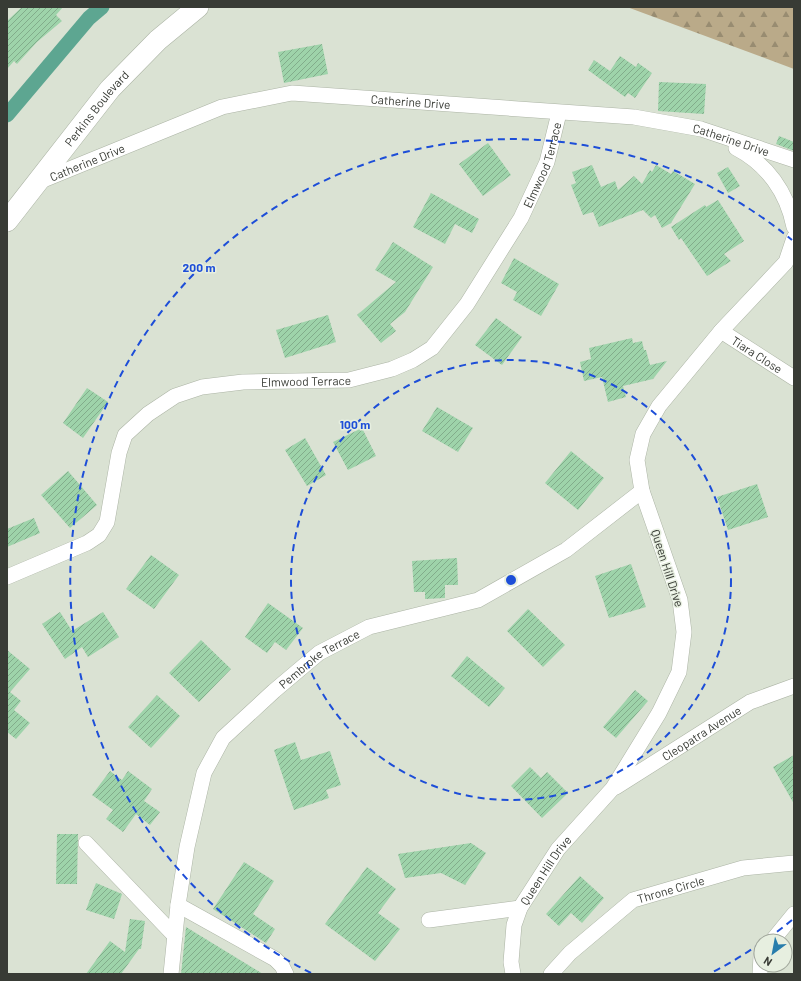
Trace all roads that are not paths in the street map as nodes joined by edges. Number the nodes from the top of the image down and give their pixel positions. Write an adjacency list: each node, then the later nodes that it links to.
1 (198, 7): 5 (street, Perkins Boulevard)
2 (558, 113): 3 (street, Catherine Drive); 5 (street, Catherine Drive); 12 (street, Elmwood Terrace)
3 (700, 130): 4 (street, Catherine Drive); 7 (street)
4 (794, 160)
5 (38, 182): 6 (street, Perkins Boulevard)
6 (7, 221)
7 (794, 228)
8 (794, 238): 9 (street, Queen Hill Drive)
9 (721, 331): 10 (street, Tiara Close); 11 (street, Queen Hill Drive)
10 (794, 378)
11 (642, 491): 14 (street, Queen Hill Drive); 17 (street, Pembroke Terrace)
12 (7, 577)
13 (794, 686): 14 (street, Cleopatra Avenue)
14 (613, 788): 18 (street, Queen Hill Drive)
15 (86, 843): 22 (street)
16 (794, 863): 26 (street, Throne Circle)
17 (178, 905): 22 (street, Pembroke Terrace); 24 (street)
18 (520, 908): 20 (street); 25 (street, Queen Hill Drive)
19 (794, 914): 21 (street)
20 (429, 920)
21 (779, 933)
22 (175, 936): 23 (street, Pembroke Terrace)
23 (171, 974)
24 (286, 974)
25 (513, 974)
26 (551, 974)

